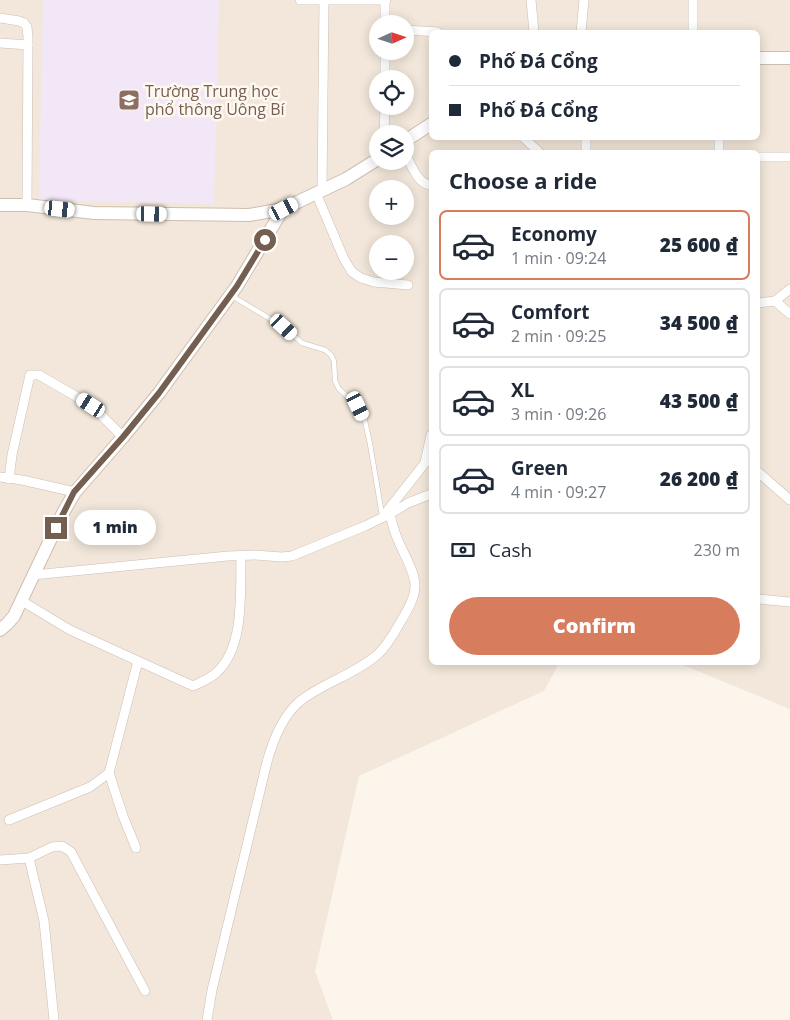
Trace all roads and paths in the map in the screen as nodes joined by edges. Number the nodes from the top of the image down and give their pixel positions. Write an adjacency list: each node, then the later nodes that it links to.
1 (300, 0): 6 (street)
2 (386, 0): 6 (street); 7 (street)
3 (531, 0): 9 (street)
4 (584, 0): 10 (street)
5 (693, 0): 11 (street)
6 (324, 1): 27 (street)
7 (385, 15)
8 (0, 18): 15 (street)
9 (534, 30)
10 (581, 30)
11 (694, 30)
12 (414, 31): 13 (street)
13 (429, 31)
14 (0, 43): 15 (street)
15 (28, 46): 29 (street)
16 (760, 58): 17 (street)
17 (790, 58)
18 (429, 125): 19 (street)
19 (414, 136)
20 (526, 140): 21 (street)
21 (537, 150)
22 (790, 157): 23 (street)
23 (760, 158)
24 (369, 164): 27 (street)
25 (414, 170): 26 (street)
26 (429, 185)
27 (319, 192): 30 (street); 31 (street)
28 (0, 205): 29 (street)
29 (26, 205): 30 (street)
30 (284, 209): 33 (street)
31 (408, 285)
32 (790, 289): 34 (street)
33 (231, 296): 37 (street); 44 (lane)
34 (775, 301): 35 (street); 36 (street)
35 (760, 303)
36 (790, 314)
37 (123, 437): 40 (street); 41 (street)
38 (428, 461): 44 (street)
39 (760, 474): 43 (street)
40 (4, 478): 41 (street)
41 (74, 492): 46 (street)
42 (429, 495): 44 (street)
43 (790, 500)
44 (386, 516): 45 (street); 59 (street)
45 (241, 556): 46 (street); 51 (street)
46 (33, 575): 48 (street)
47 (760, 599): 49 (street)
48 (22, 601): 50 (street); 51 (street)
49 (790, 602)
50 (0, 630)
51 (138, 661): 52 (street)
52 (109, 773): 53 (street); 54 (street)
53 (9, 820)
54 (136, 848)
55 (29, 858): 56 (street); 57 (street); 58 (street)
56 (0, 860)
57 (145, 991)
58 (54, 1020)
59 (206, 1020)

